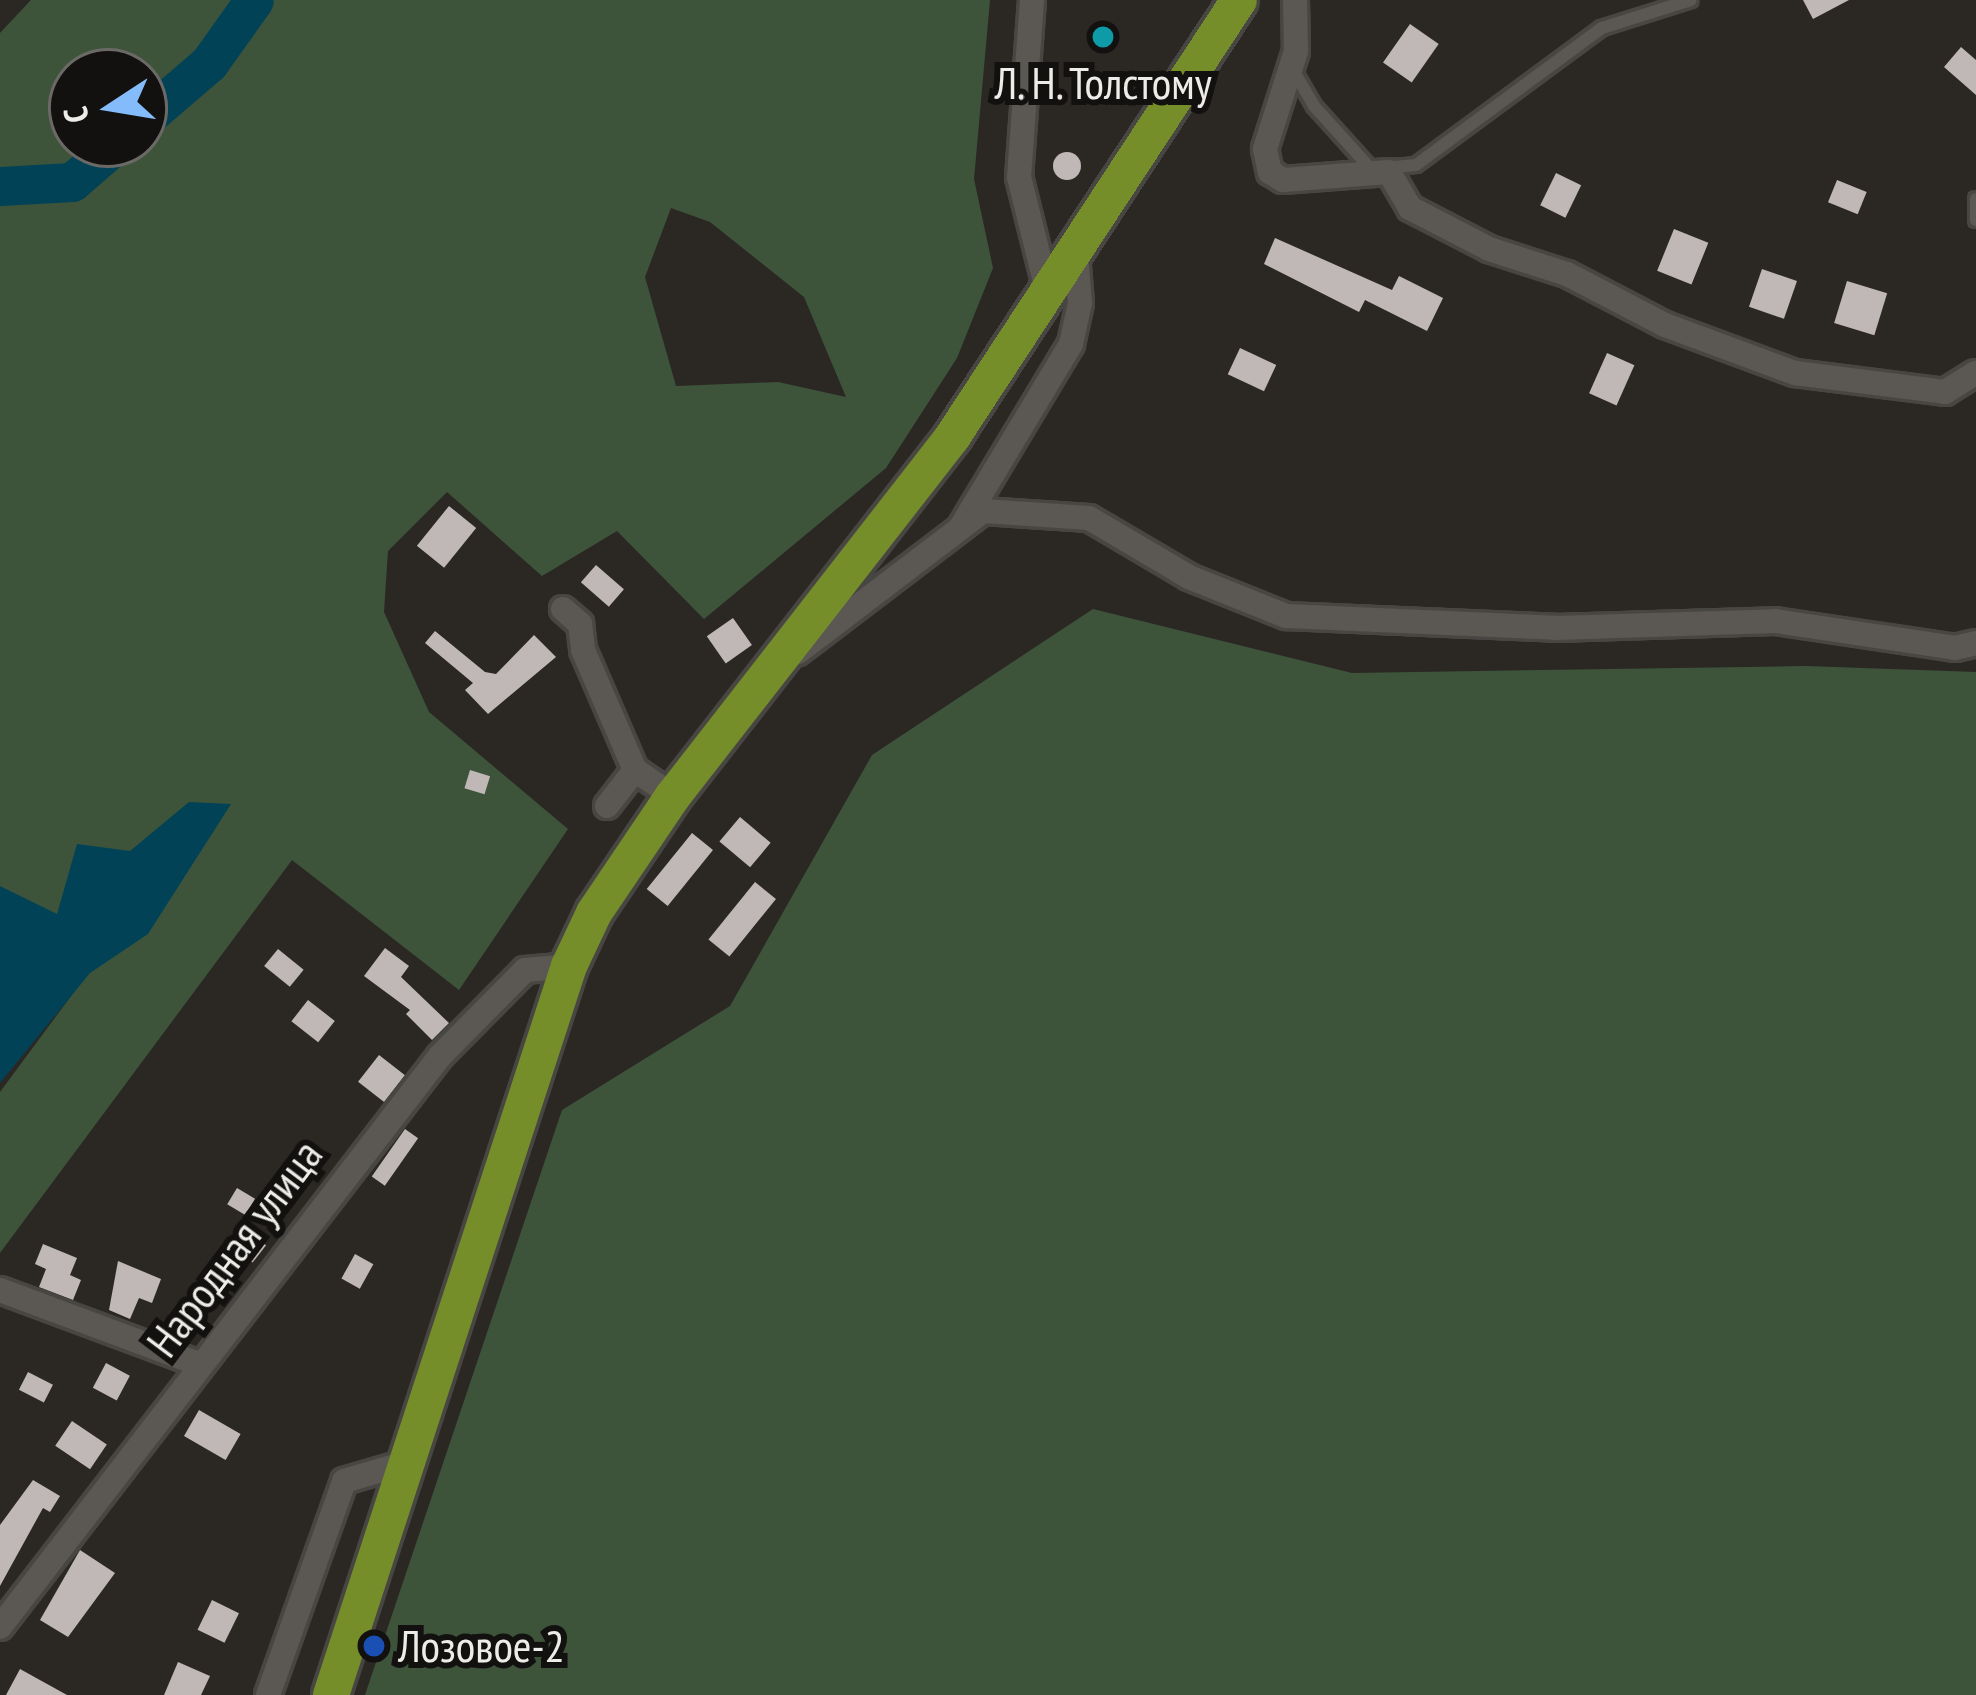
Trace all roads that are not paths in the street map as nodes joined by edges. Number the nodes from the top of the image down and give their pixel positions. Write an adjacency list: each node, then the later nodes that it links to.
1 (1032, 0): 10 (street)
2 (1239, 0): 9 (main road)
3 (1294, 0): 5 (street)
4 (1691, 0): 6 (lane)
5 (1292, 67): 6 (lane); 6 (street)
6 (1371, 169): 11 (street)
7 (1976, 199): 8 (lane)
8 (1976, 220)
9 (1076, 254): 10 (main road); 12 (street)
10 (1049, 297): 15 (main road)
11 (1976, 373)
12 (960, 529): 14 (street); 15 (street)
13 (563, 609): 16 (street)
14 (1976, 643)
15 (767, 675): 17 (main road)
16 (635, 770): 17 (street); 18 (street)
17 (673, 796): 19 (main road)
18 (608, 806)
19 (569, 966): 21 (street, Народная улица); 22 (main road)
20 (0, 1291): 21 (street)
21 (200, 1364): 23 (street, Народная улица)
22 (405, 1463): 24 (street); 25 (main road)
23 (0, 1627)
24 (268, 1695)
25 (331, 1695)

